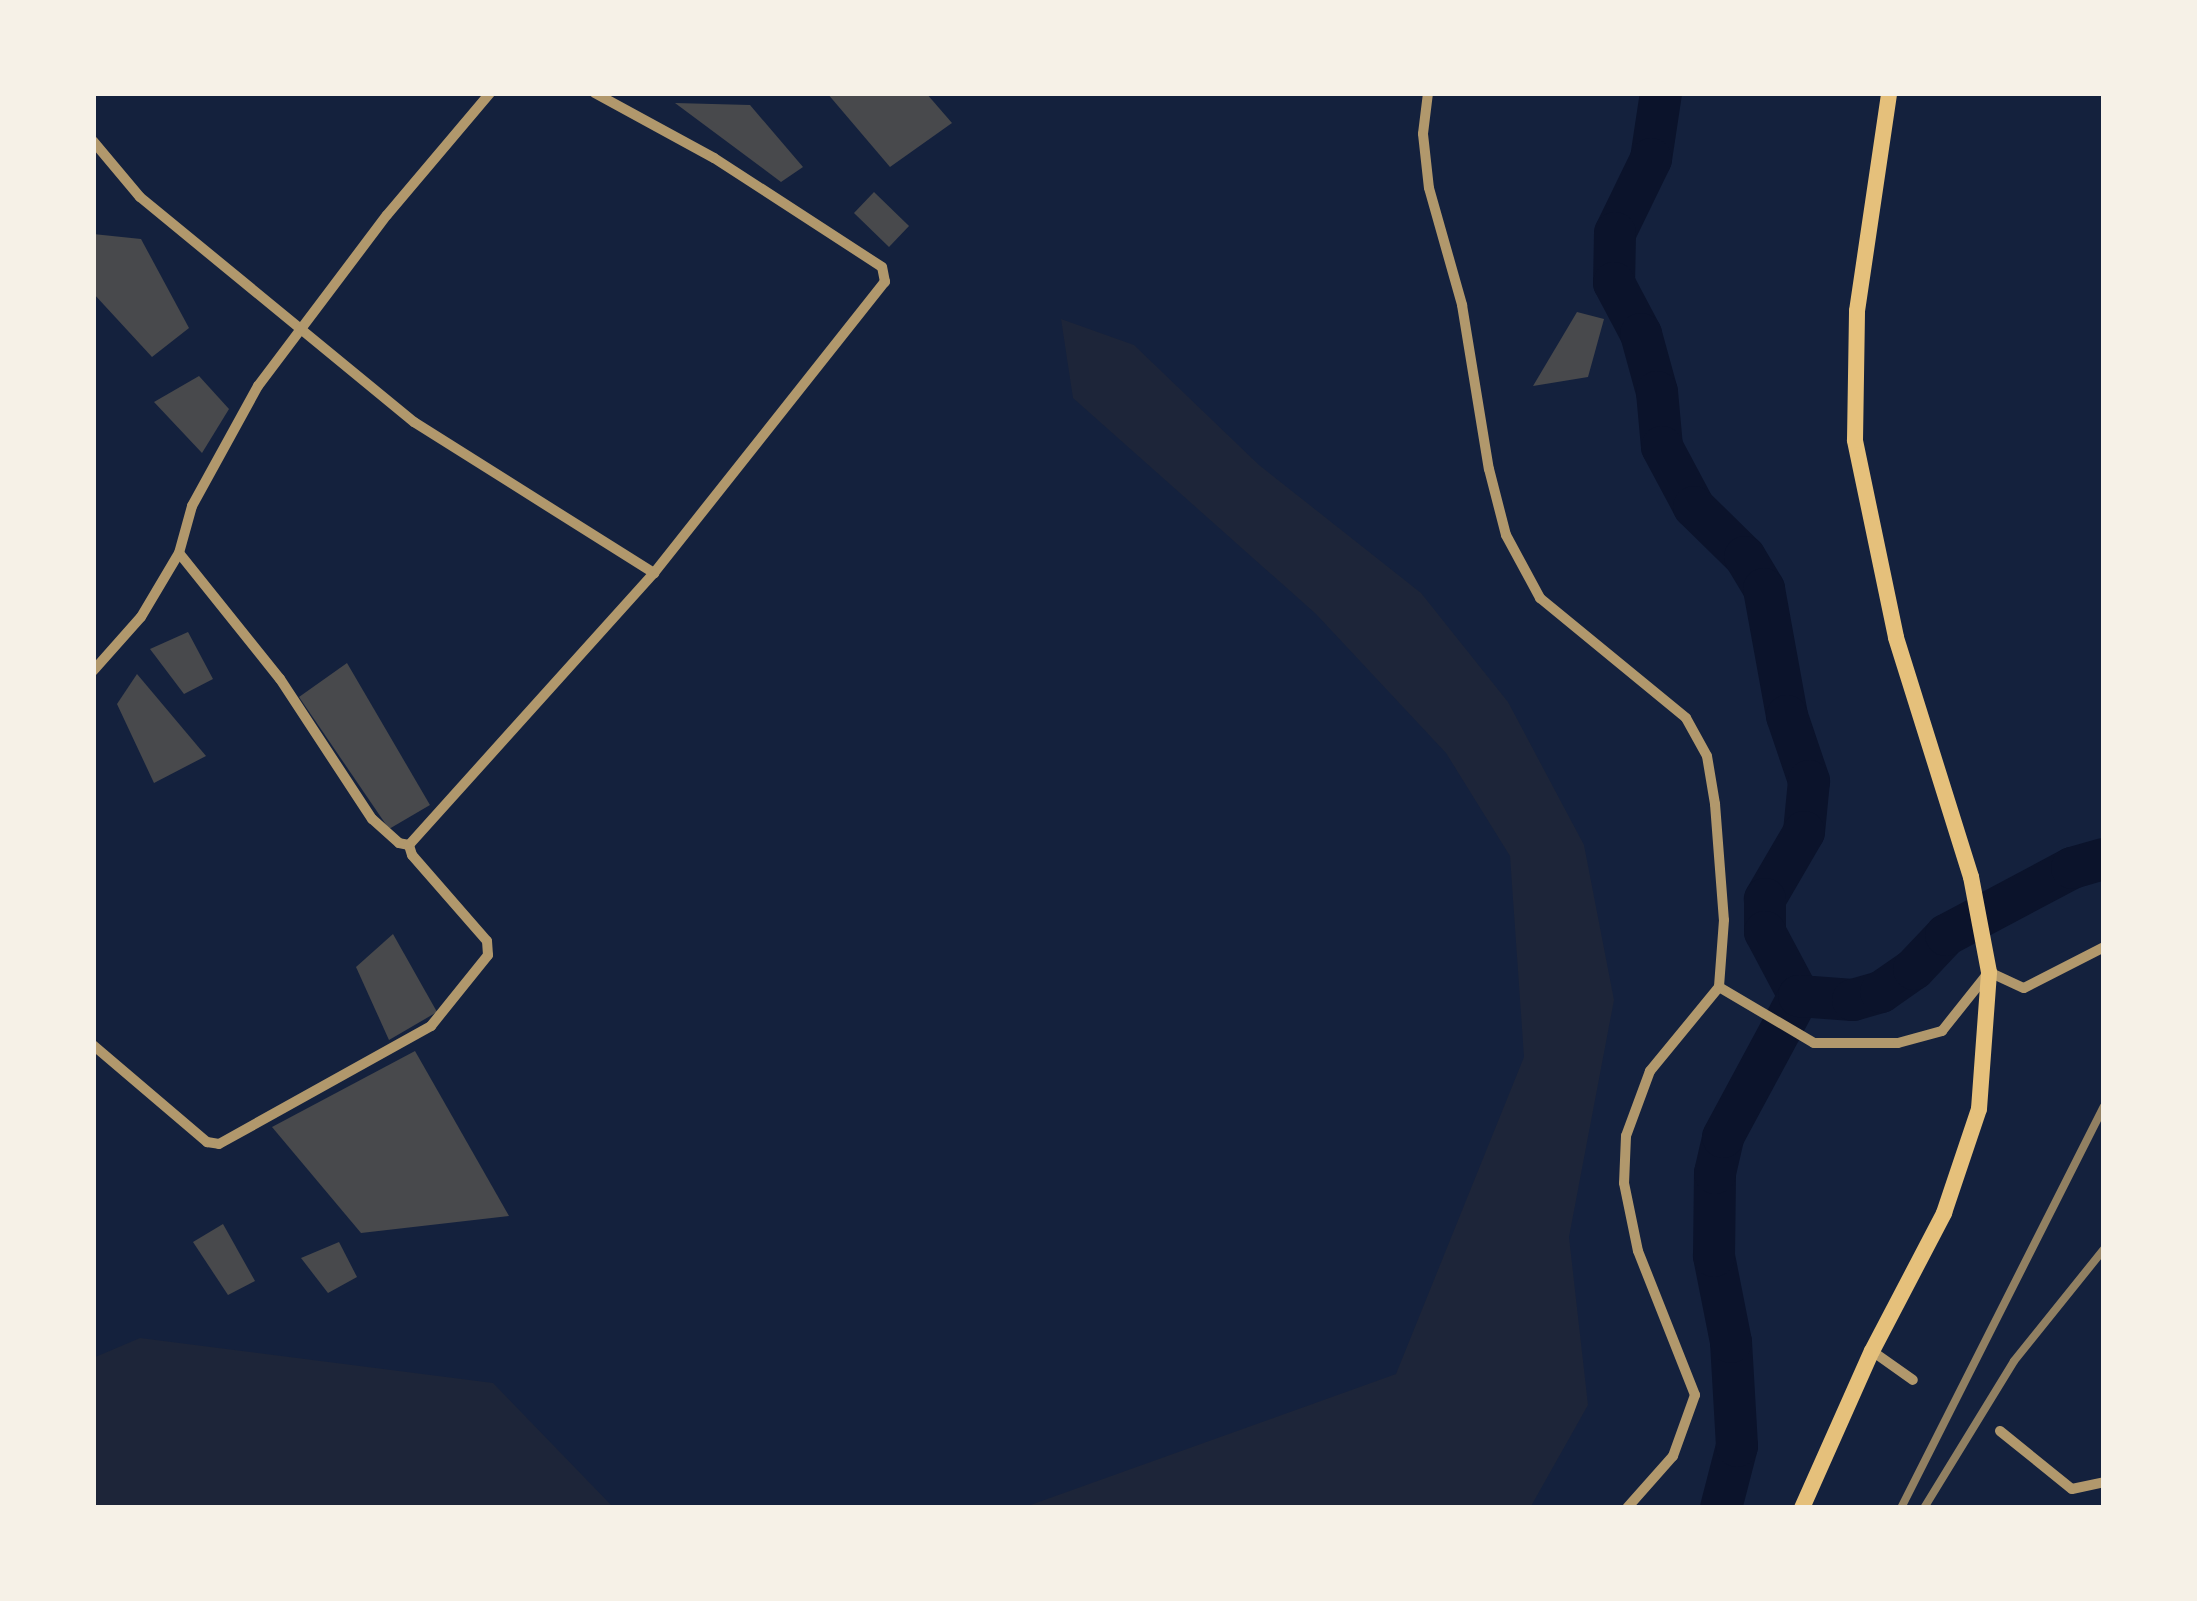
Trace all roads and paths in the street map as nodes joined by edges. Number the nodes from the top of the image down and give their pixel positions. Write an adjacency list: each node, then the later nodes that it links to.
1 (490, 93): 6 (street)
2 (596, 93): 8 (street)
3 (1428, 93): 13 (street)
4 (1889, 93): 12 (main road)
5 (93, 141): 6 (street)
6 (300, 326): 7 (street); 8 (street)
7 (179, 553): 9 (street); 10 (street)
8 (654, 573): 10 (street)
9 (93, 671)
10 (409, 844): 14 (street)
11 (2104, 947): 12 (street)
12 (1989, 972): 13 (street); 15 (main road)
13 (1719, 986): 19 (street)
14 (93, 1045)
15 (1872, 1352): 16 (street); 20 (main road)
16 (1913, 1380)
17 (2000, 1432): 18 (street)
18 (2104, 1482)
19 (1627, 1508)
20 (1802, 1508)

